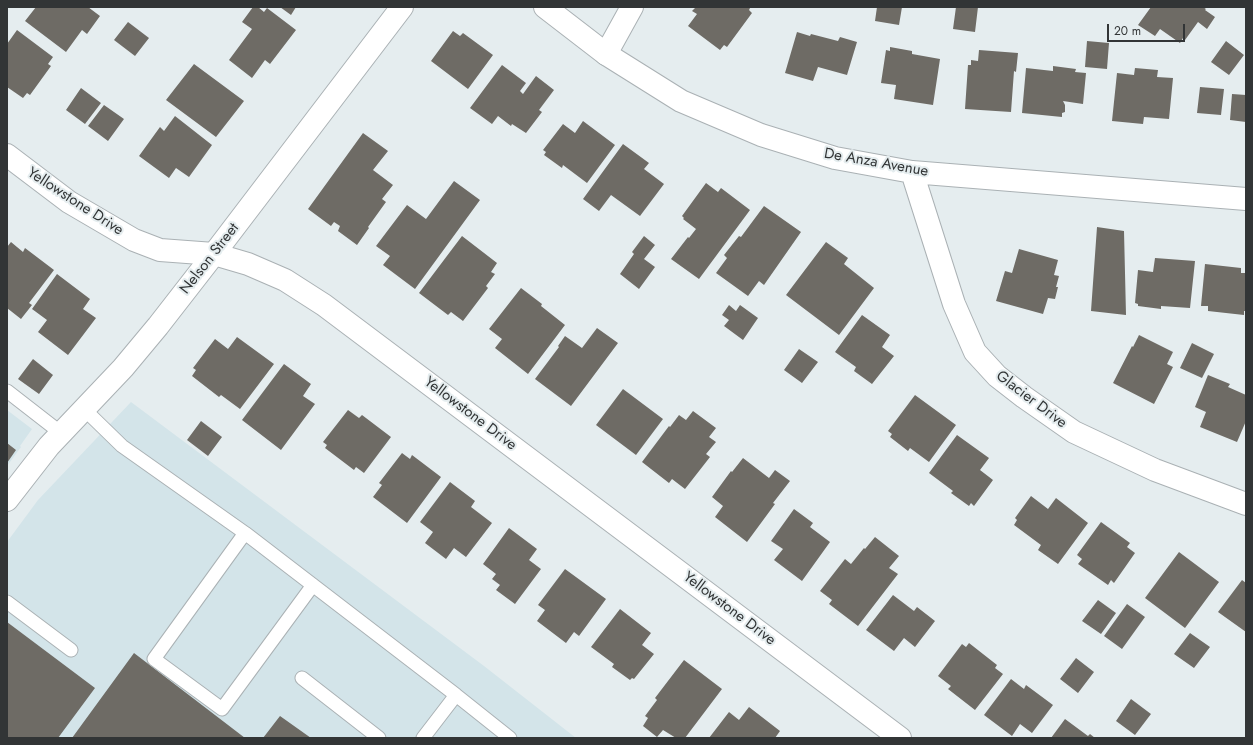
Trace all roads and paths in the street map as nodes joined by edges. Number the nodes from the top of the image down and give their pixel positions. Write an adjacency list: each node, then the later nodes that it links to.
1 (402, 7): 8 (street, Nelson Street)
2 (545, 7): 4 (street, De Anza Avenue)
3 (632, 7): 4 (street)
4 (606, 54): 6 (street, De Anza Avenue)
5 (7, 155): 8 (street, Yellowstone Drive)
6 (912, 172): 7 (street, De Anza Avenue); 13 (street, Glacier Drive)
7 (1246, 199)
8 (214, 254): 10 (street, Nelson Street); 23 (street, Yellowstone Drive)
9 (7, 391): 11 (lane)
10 (84, 409): 11 (street, Nelson Street); 14 (lane)
11 (61, 433): 12 (street, Nelson Street)
12 (7, 500)
13 (1246, 504)
14 (245, 533): 15 (lane); 15 (lane)
15 (313, 585): 19 (lane)
16 (7, 602): 17 (lane)
17 (71, 650)
18 (302, 678): 20 (lane)
19 (456, 695): 21 (lane); 22 (lane)
20 (379, 738)
21 (423, 738)
22 (510, 738)
23 (900, 738)

